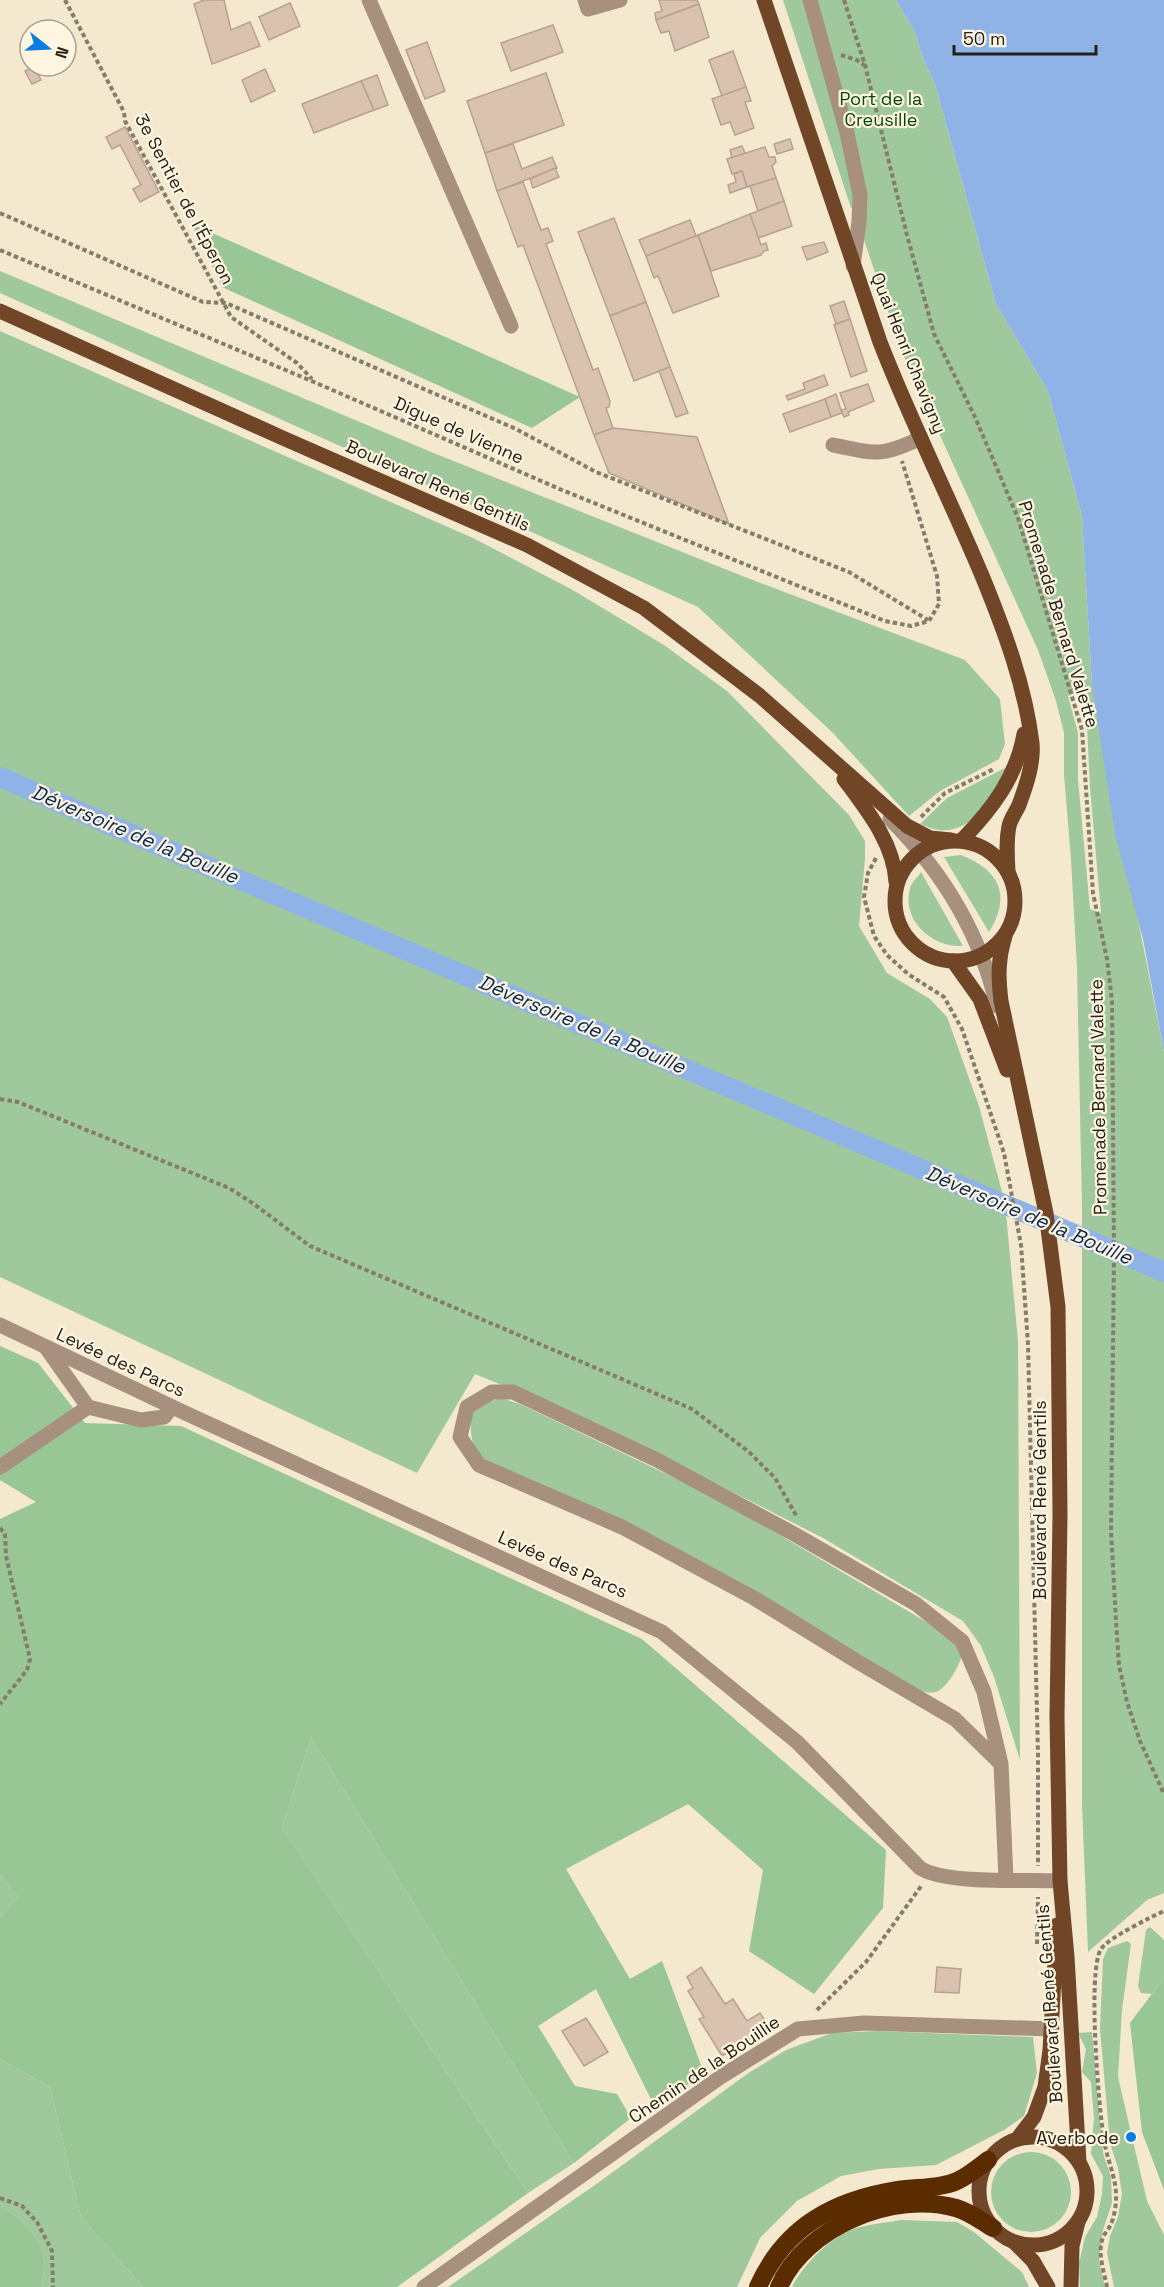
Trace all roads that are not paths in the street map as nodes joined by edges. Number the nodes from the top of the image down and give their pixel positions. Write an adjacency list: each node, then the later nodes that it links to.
1 (369, 0): 8 (street)
2 (585, 0): 3 (street)
3 (620, 0)
4 (765, 0): 6 (main road, Quai Henri Chavigny)
5 (810, 0): 6 (street)
6 (853, 266): 9 (main road, Quai Henri Chavigny)
7 (0, 311): 12 (main road, Boulevard René Gentils)
8 (511, 326)
9 (921, 438): 10 (street); 11 (main road, Quai Henri Chavigny)
10 (833, 445)
11 (1028, 717): 13 (main road); 15 (main road, Quai Henri Chavigny)
12 (825, 753): 13 (main road, Boulevard René Gentils); 14 (street); 16 (main road, Boulevard René Gentils)
13 (957, 840): 14 (main road); 15 (main road, Boulevard René Gentils)
14 (920, 851): 16 (main road); 18 (street)
15 (1008, 871): 17 (main road, Boulevard René Gentils)
16 (897, 885): 19 (main road, Boulevard René Gentils)
17 (1005, 936): 18 (main road); 20 (main road, Boulevard René Gentils)
18 (982, 954): 19 (main road); 20 (street)
19 (953, 961): 20 (main road, Boulevard René Gentils)
20 (1026, 1124): 28 (main road, Boulevard René Gentils)
21 (0, 1325): 22 (street, Levée des Parcs)
22 (47, 1349): 23 (street); 24 (street, Levée des Parcs)
23 (88, 1407): 24 (street); 25 (street)
24 (172, 1407): 27 (street, Levée des Parcs)
25 (0, 1467)
26 (1001, 1764): 26 (street); 27 (street)
27 (1006, 1879): 28 (street)
28 (1060, 1881): 29 (main road, Boulevard René Gentils); 32 (main road, Boulevard René Gentils)
29 (1052, 2029): 30 (main road, Boulevard René Gentils); 36 (street, Chemin de la Bouillie)
30 (1018, 2138): 31 (main road); 32 (main road)
31 (987, 2160): 34 (main road); 37 (highway)
32 (1079, 2162): 33 (main road)
33 (1078, 2222): 35 (main road); 40 (main road)
34 (993, 2228): 35 (main road); 38 (highway)
35 (1015, 2243): 39 (main road)
36 (424, 2287)
37 (758, 2287)
38 (779, 2287)
39 (1048, 2287)
40 (1071, 2287)

